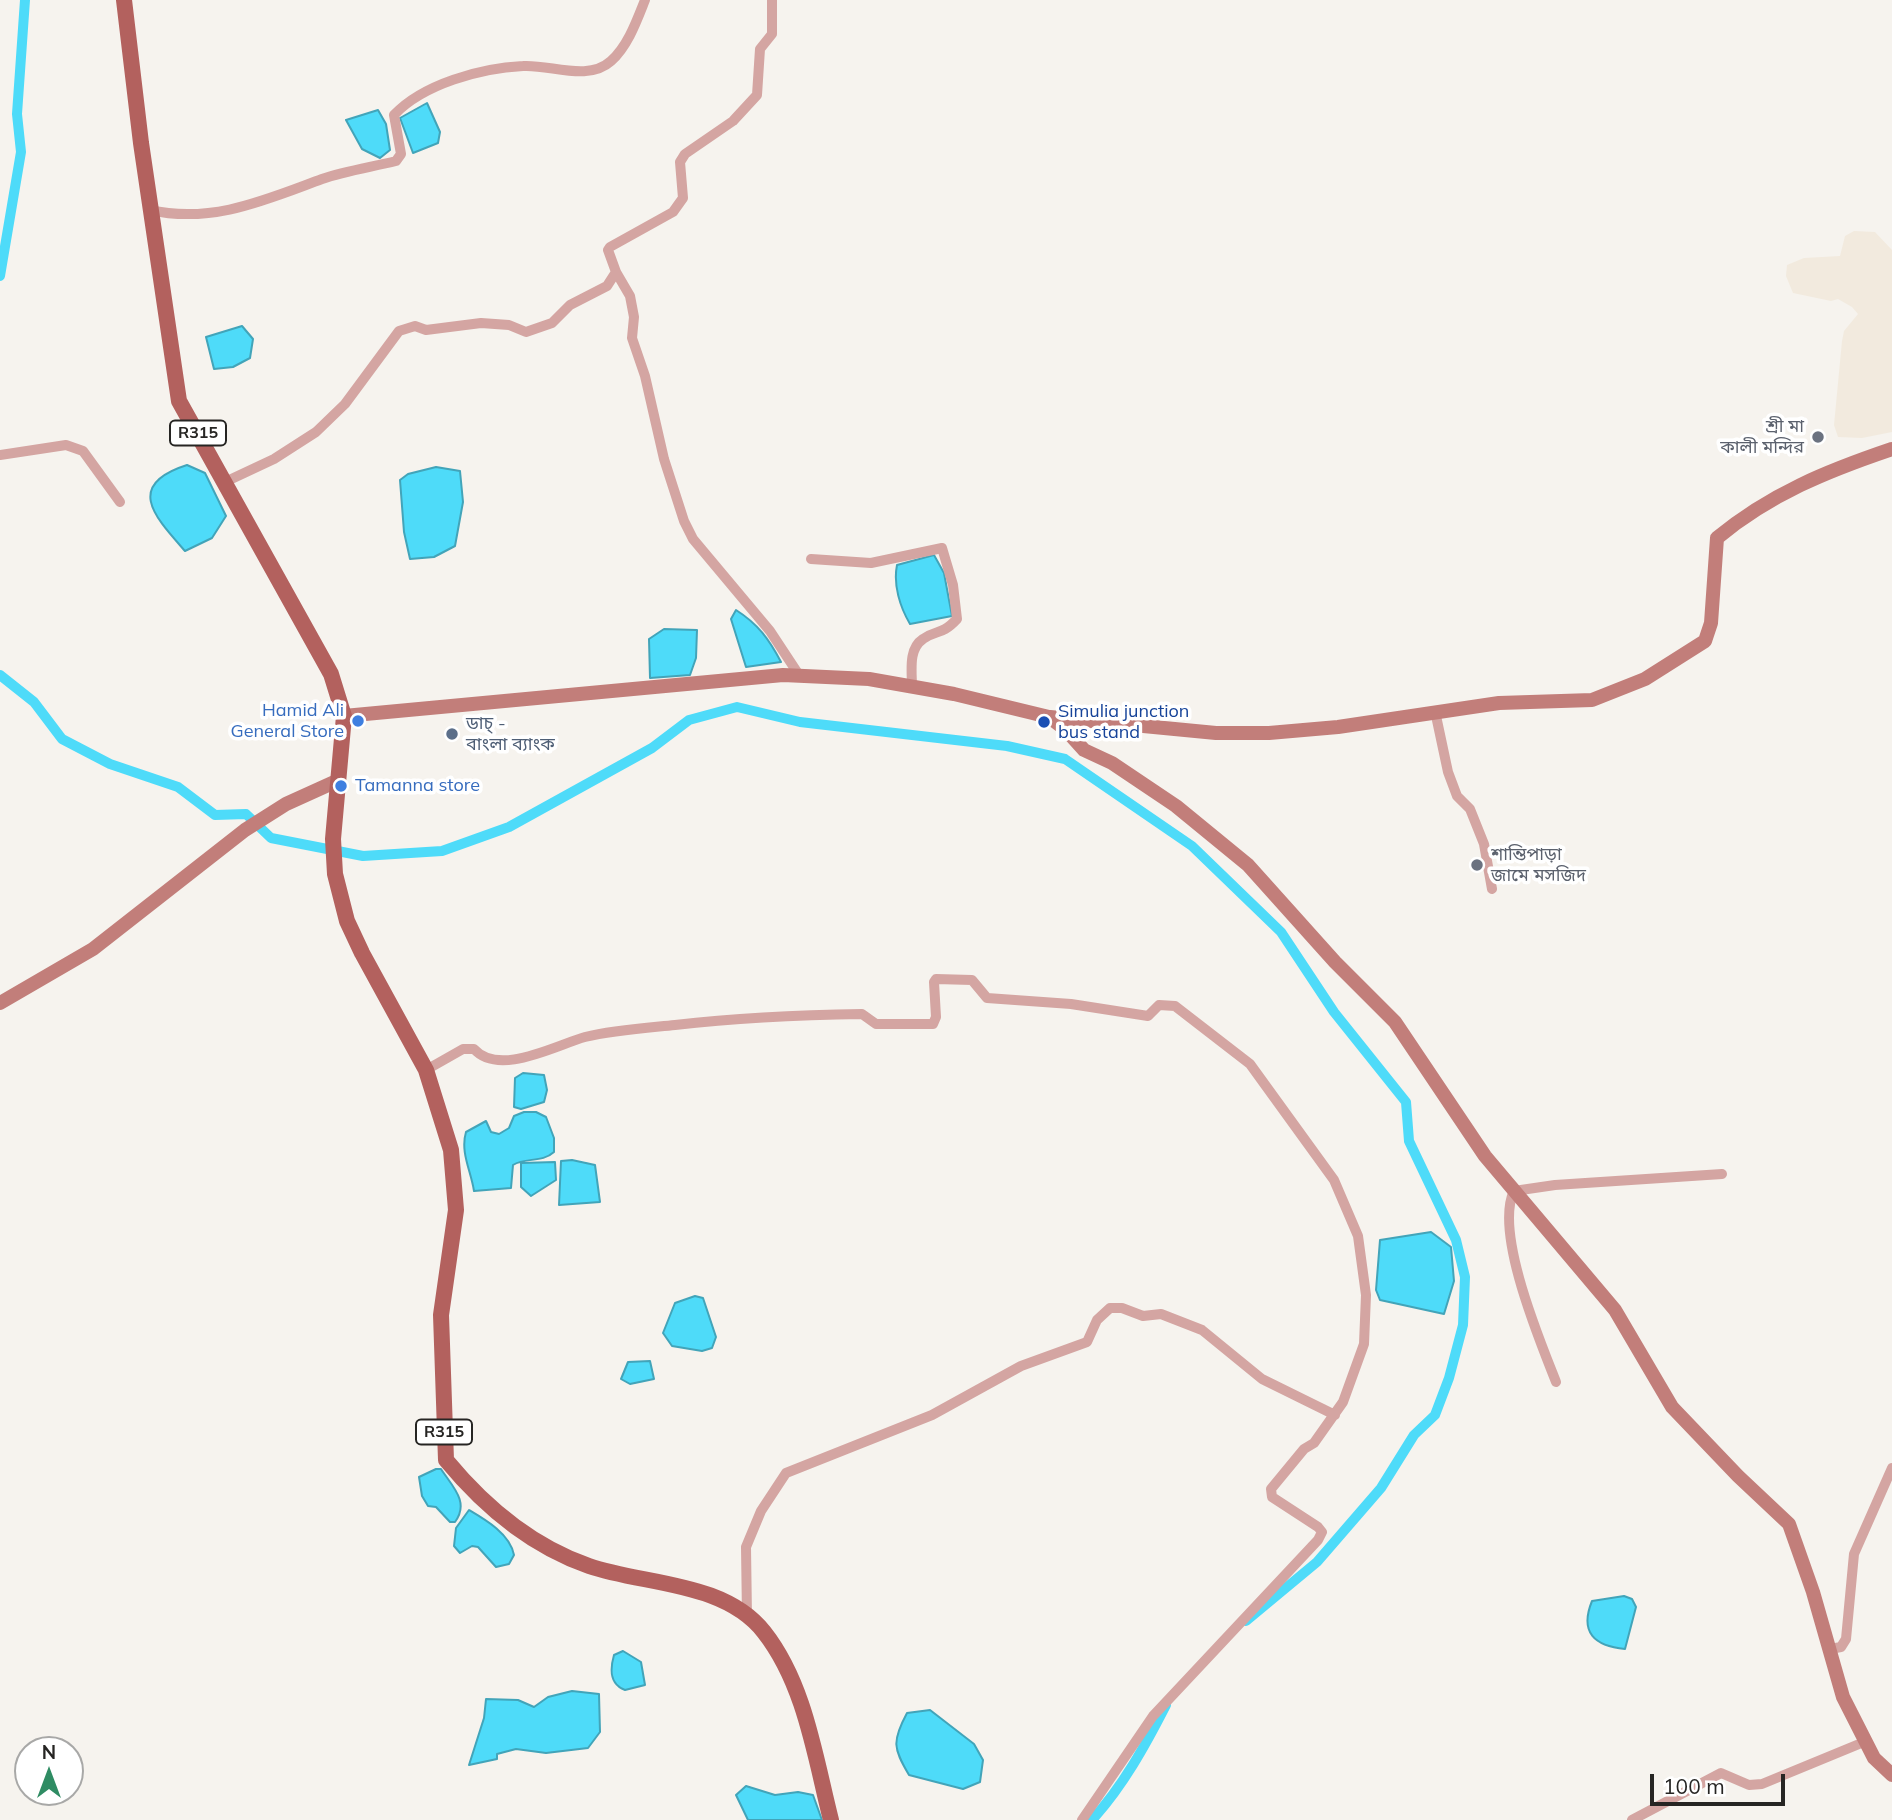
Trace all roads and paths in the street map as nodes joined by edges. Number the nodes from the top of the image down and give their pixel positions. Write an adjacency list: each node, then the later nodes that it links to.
1 (124, 0): 4 (main road, R315)
2 (645, 0): 4 (street)
3 (772, 0): 5 (street)
4 (150, 210): 8 (main road, R315)
5 (616, 272): 8 (street); 11 (street)
6 (1892, 449): 13 (street)
7 (0, 455): 9 (street)
8 (225, 482): 14 (main road, R315)
9 (120, 502)
10 (811, 559): 12 (street)
11 (799, 675): 12 (street); 14 (street)
12 (912, 687): 15 (street)
13 (1435, 711): 15 (street); 17 (street)
14 (344, 716): 16 (main road, R315)
15 (1049, 717): 21 (street)
16 (339, 780): 18 (street); 19 (main road, R315)
17 (1492, 889)
18 (0, 1003)
19 (426, 1070): 23 (street); 25 (main road, R315)
20 (1722, 1174): 21 (street)
21 (1514, 1191): 22 (street); 26 (street)
22 (1556, 1382)
23 (1335, 1416): 25 (street); 30 (street)
24 (1892, 1468): 26 (street)
25 (747, 1617): 29 (main road, R315)
26 (1830, 1649): 27 (street)
27 (1864, 1742): 28 (street); 31 (street)
28 (1892, 1774)
29 (831, 1820)
30 (1082, 1820)
31 (1632, 1820)

